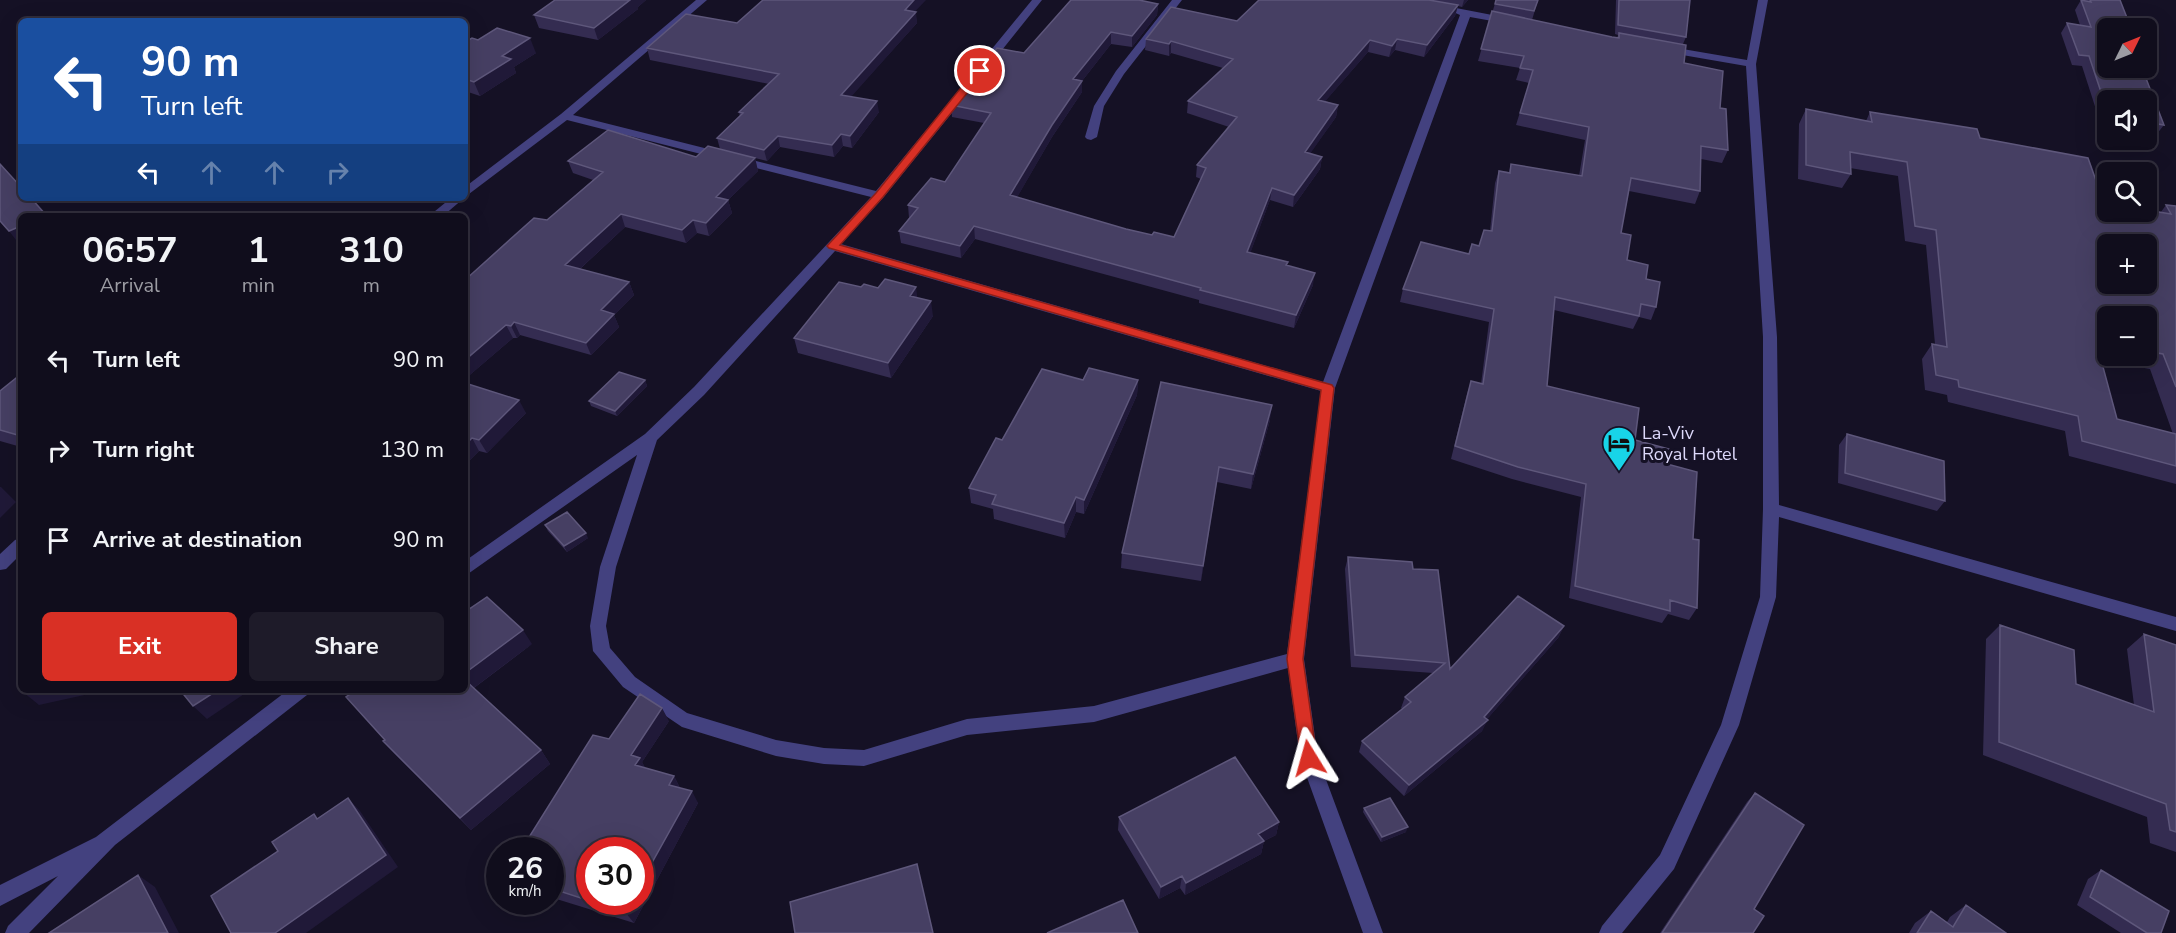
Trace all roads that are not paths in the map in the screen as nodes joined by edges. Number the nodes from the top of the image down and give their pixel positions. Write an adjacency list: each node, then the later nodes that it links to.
1 (702, 0): 10 (street)
2 (1037, 0): 13 (street)
3 (1177, 0): 11 (street)
4 (1763, 0): 9 (street)
5 (1444, 9): 6 (street)
6 (1466, 13): 7 (street); 17 (street)
7 (1523, 23)
8 (1648, 46): 9 (street)
9 (1751, 64): 19 (street)
10 (565, 116): 12 (street); 13 (street)
11 (1091, 137)
12 (468, 191)
13 (879, 195): 16 (street)
14 (454, 201): 15 (street)
15 (439, 213)
16 (833, 246): 17 (street); 18 (street)
17 (1328, 388): 24 (street)
18 (650, 438): 22 (street); 24 (street)
19 (1771, 509): 23 (street); 30 (street)
20 (18, 547): 21 (street)
21 (0, 564)
22 (468, 568)
23 (2176, 624)
24 (1295, 659): 29 (street)
25 (297, 693): 26 (street)
26 (108, 839): 27 (street); 28 (street)
27 (0, 896)
28 (15, 933)
29 (1373, 933)
30 (1609, 933)

